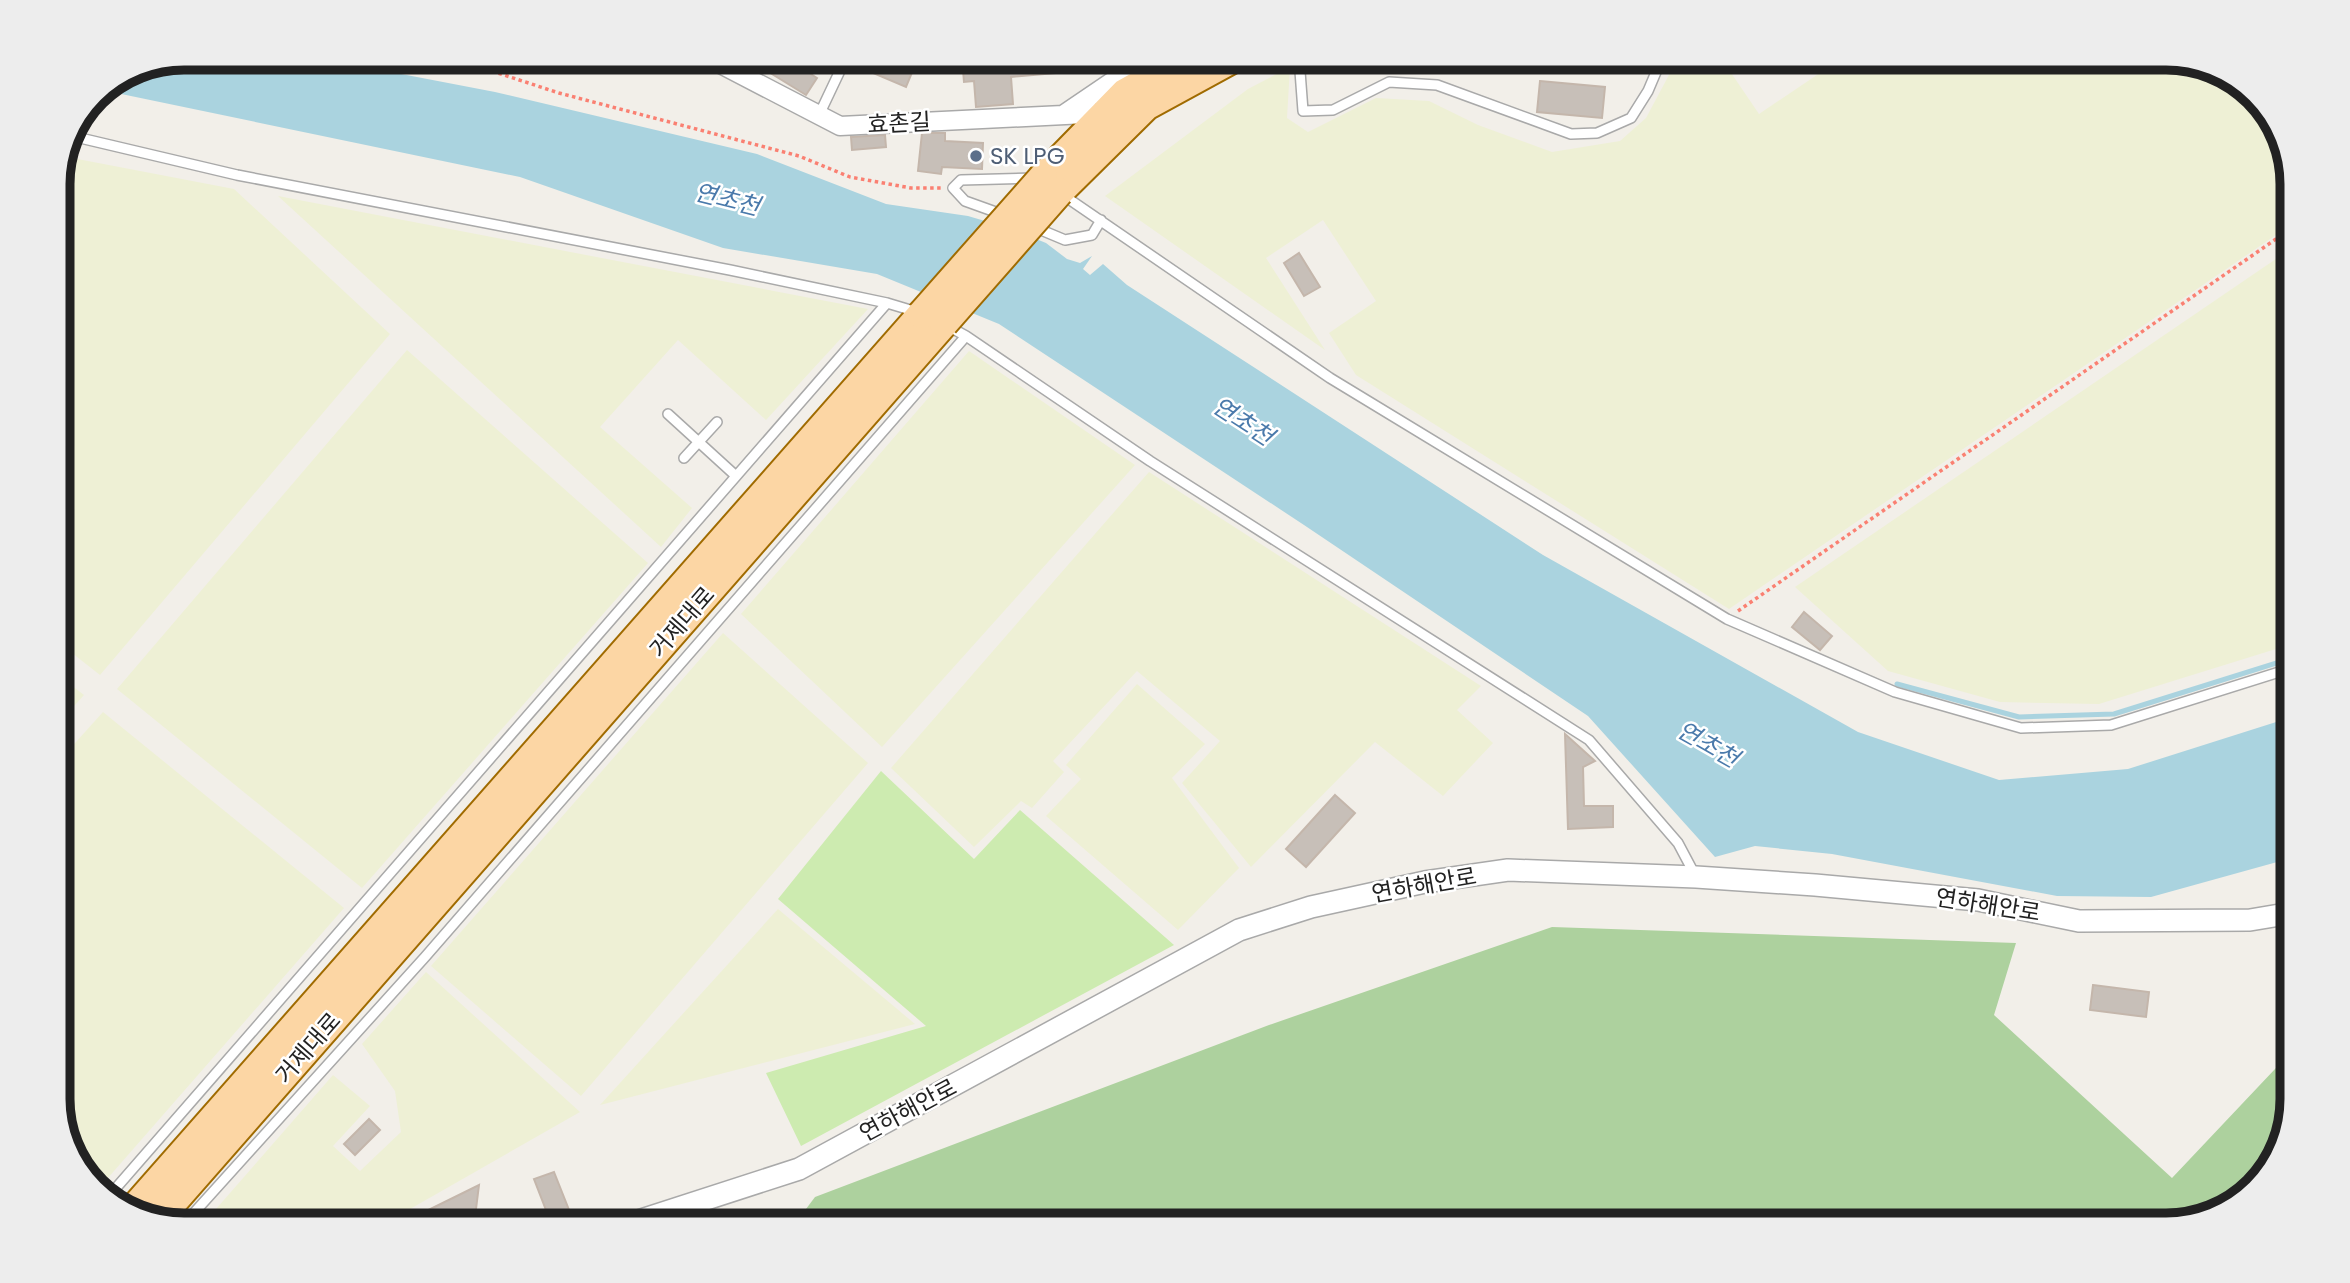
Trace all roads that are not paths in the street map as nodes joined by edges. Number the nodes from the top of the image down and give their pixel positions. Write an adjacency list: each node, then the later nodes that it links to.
1 (732, 70): 9 (street, 효촌길)
2 (840, 70): 9 (lane)
3 (1129, 70): 10 (street)
4 (1166, 70): 8 (main road, 거제대로)
5 (1212, 70): 12 (main road, 거제대로)
6 (1300, 70): 7 (lane)
7 (1657, 70)
8 (1105, 113): 10 (street, 효촌길); 12 (main road, 거제대로)
9 (819, 115): 10 (street, 효촌길)
10 (1063, 115)
11 (80, 138): 14 (lane)
12 (1051, 185): 13 (lane); 13 (lane); 15 (main road, 거제대로, bridge)
13 (1101, 220): 21 (lane)
14 (887, 303): 15 (lane); 20 (lane)
15 (944, 324): 22 (lane); 25 (main road, 거제대로); 26 (main road, 거제대로); 27 (lane)
16 (668, 414): 18 (lane)
17 (717, 422): 18 (lane)
18 (699, 442): 19 (lane); 20 (lane)
19 (684, 458)
20 (736, 476): 24 (lane)
21 (2280, 672)
22 (1696, 877): 23 (street, 연하해안로); 28 (street, 연하해안로)
23 (2280, 915)
24 (115, 1189)
25 (139, 1203)
26 (165, 1211)
27 (194, 1213)
28 (663, 1213)

